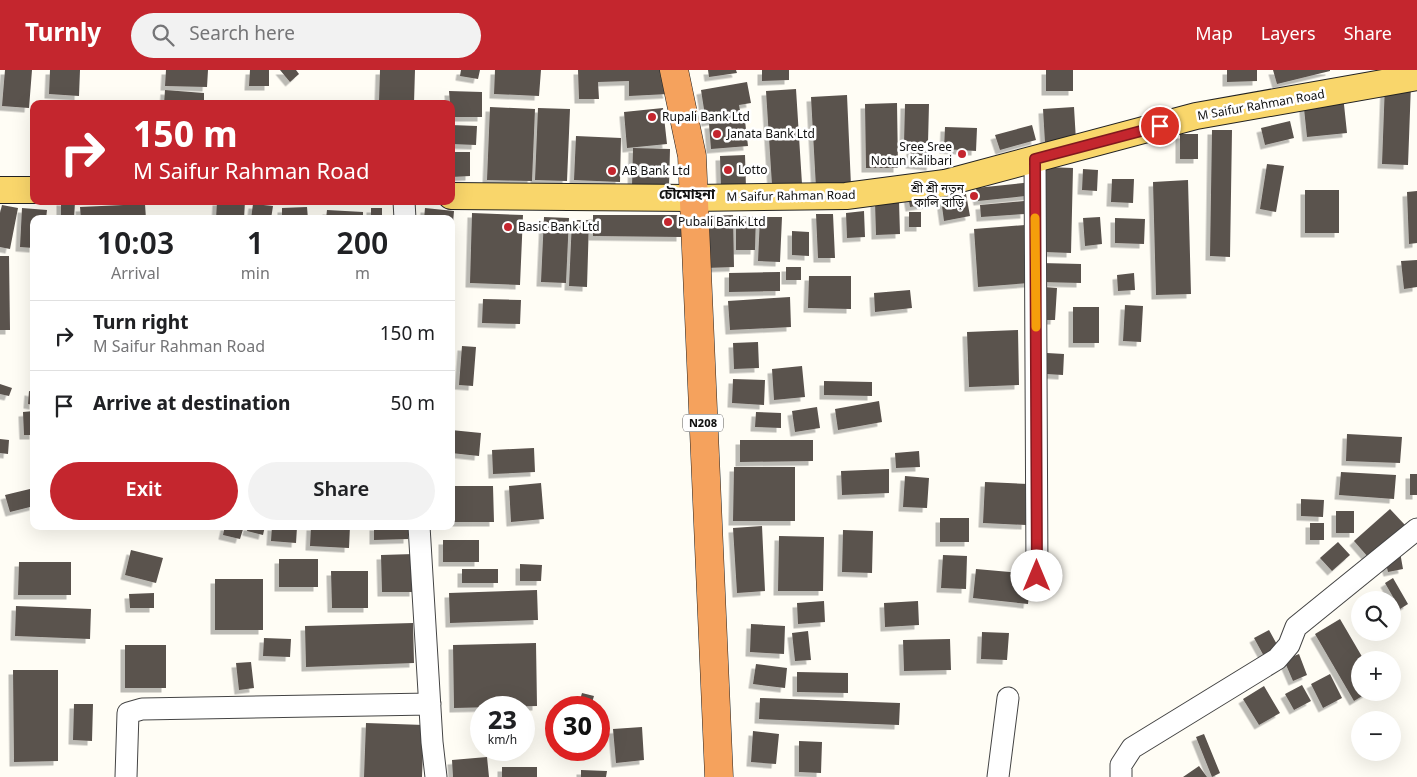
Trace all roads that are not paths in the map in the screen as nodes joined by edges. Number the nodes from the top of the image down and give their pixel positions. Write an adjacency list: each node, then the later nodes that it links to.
1 (674, 70): 7 (highway, N208)
2 (1417, 77): 3 (main road, M Saifur Rahman Road)
3 (1035, 159): 7 (main road, M Saifur Rahman Road); 10 (street)
4 (0, 190): 5 (main road)
5 (30, 190)
6 (455, 196): 7 (main road, M Saifur Rahman Road)
7 (692, 198): 15 (highway, N208)
8 (1417, 528): 17 (street)
9 (419, 530): 12 (street)
10 (1037, 576)
11 (1008, 698): 16 (street)
12 (430, 704): 13 (street); 14 (street)
13 (126, 777)
14 (436, 777)
15 (719, 777)
16 (998, 777)
17 (1121, 777)

